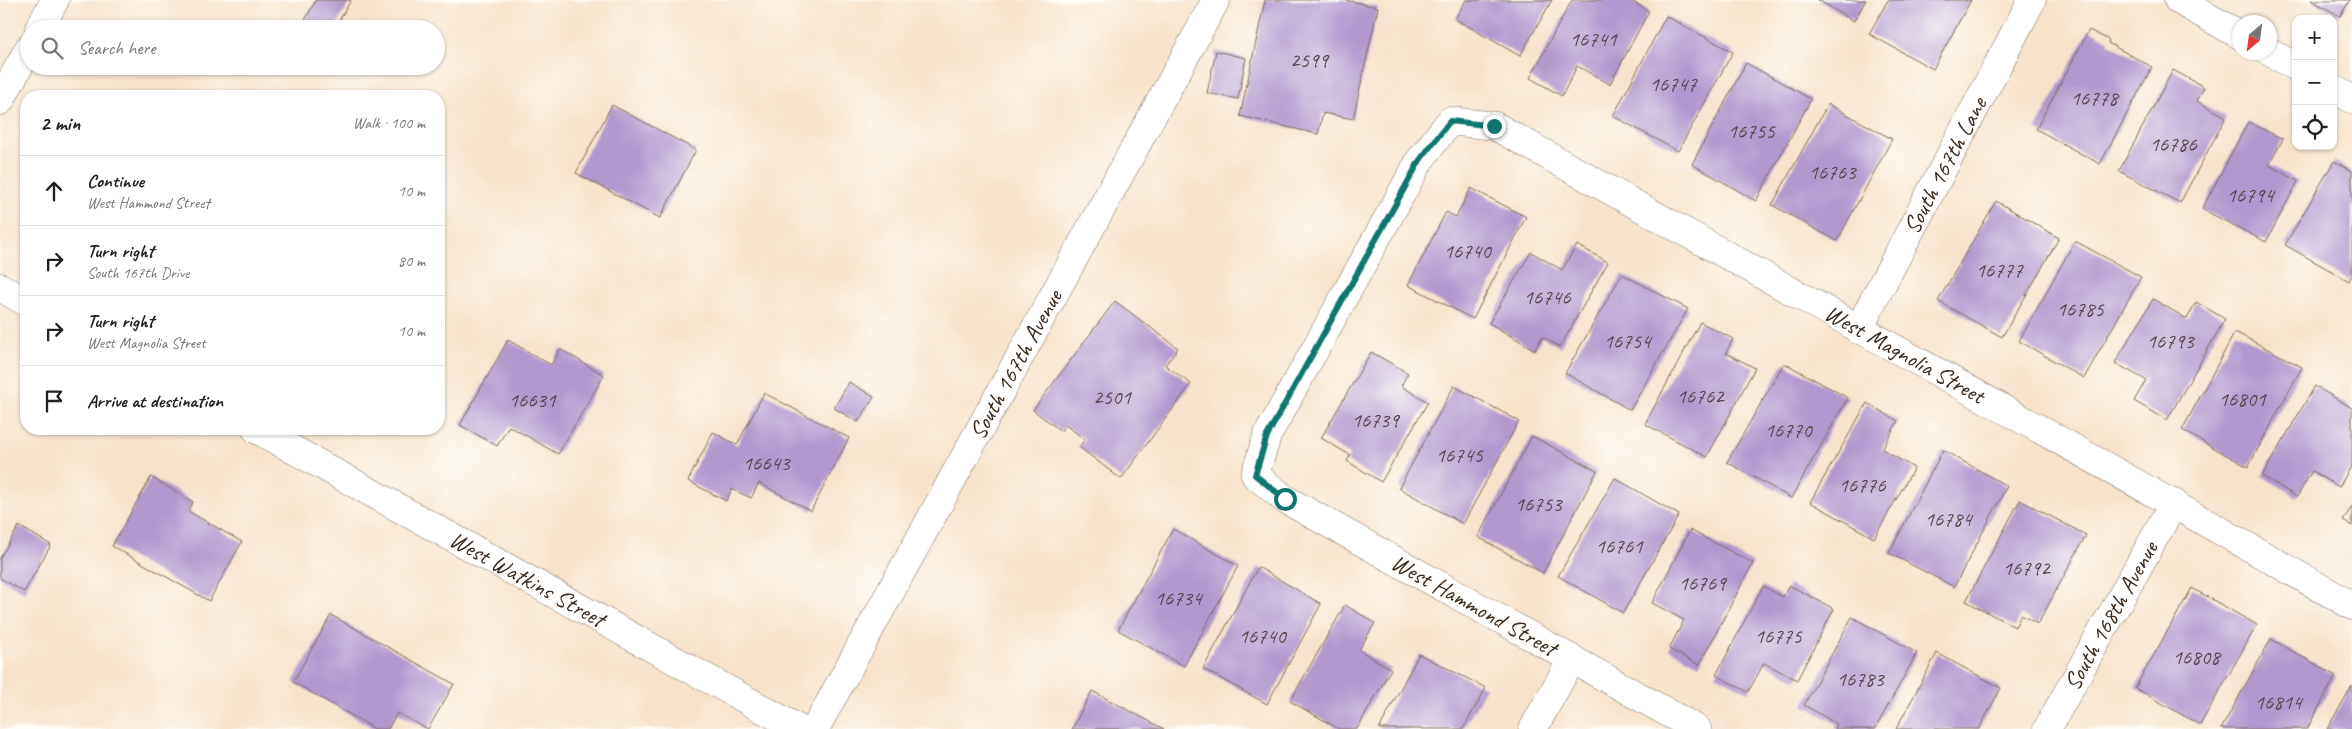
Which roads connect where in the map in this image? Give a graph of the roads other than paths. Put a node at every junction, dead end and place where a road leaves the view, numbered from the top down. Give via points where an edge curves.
1 (55, 0) edge
2 (1216, 0) edge
3 (2032, 0) edge
4 (2178, 0) edge
5 (45, 20) edge
6 (2232, 30) edge
7 (2277, 56) edge
8 (20, 64) edge
9 (2292, 65) edge
10 (2337, 91) edge
11 (2352, 100) edge
12 (0, 101) edge
13 (0, 287) edge
14 (20, 299) edge
15 (1858, 330) junction
16 (267, 435) edge
17 (1255, 475) joint
18 (2174, 503) junction
19 (2352, 606) edge
20 (1572, 659) junction
21 (799, 729) edge
22 (815, 729) edge
23 (1533, 729) edge
24 (1697, 729) edge
25 (2047, 729) edge

1 - 5 street
2 - 22 street, South 167th Avenue
3 - 15 street, South 167th Lane
4 - 6 street
7 - 9 street
8 - 12 street
10 - 11 street
13 - 14 street
15 - 17 street, West Magnolia Street via 1494,126 1450,121 1420,160 1267,436
15 - 18 street, West Magnolia Street
16 - 21 street, West Watkins Street
17 - 20 street, West Hammond Street via 1285,499
18 - 19 street, West Magnolia Street
18 - 25 street, South 168th Avenue
20 - 23 street
20 - 24 street, West Hammond Street

